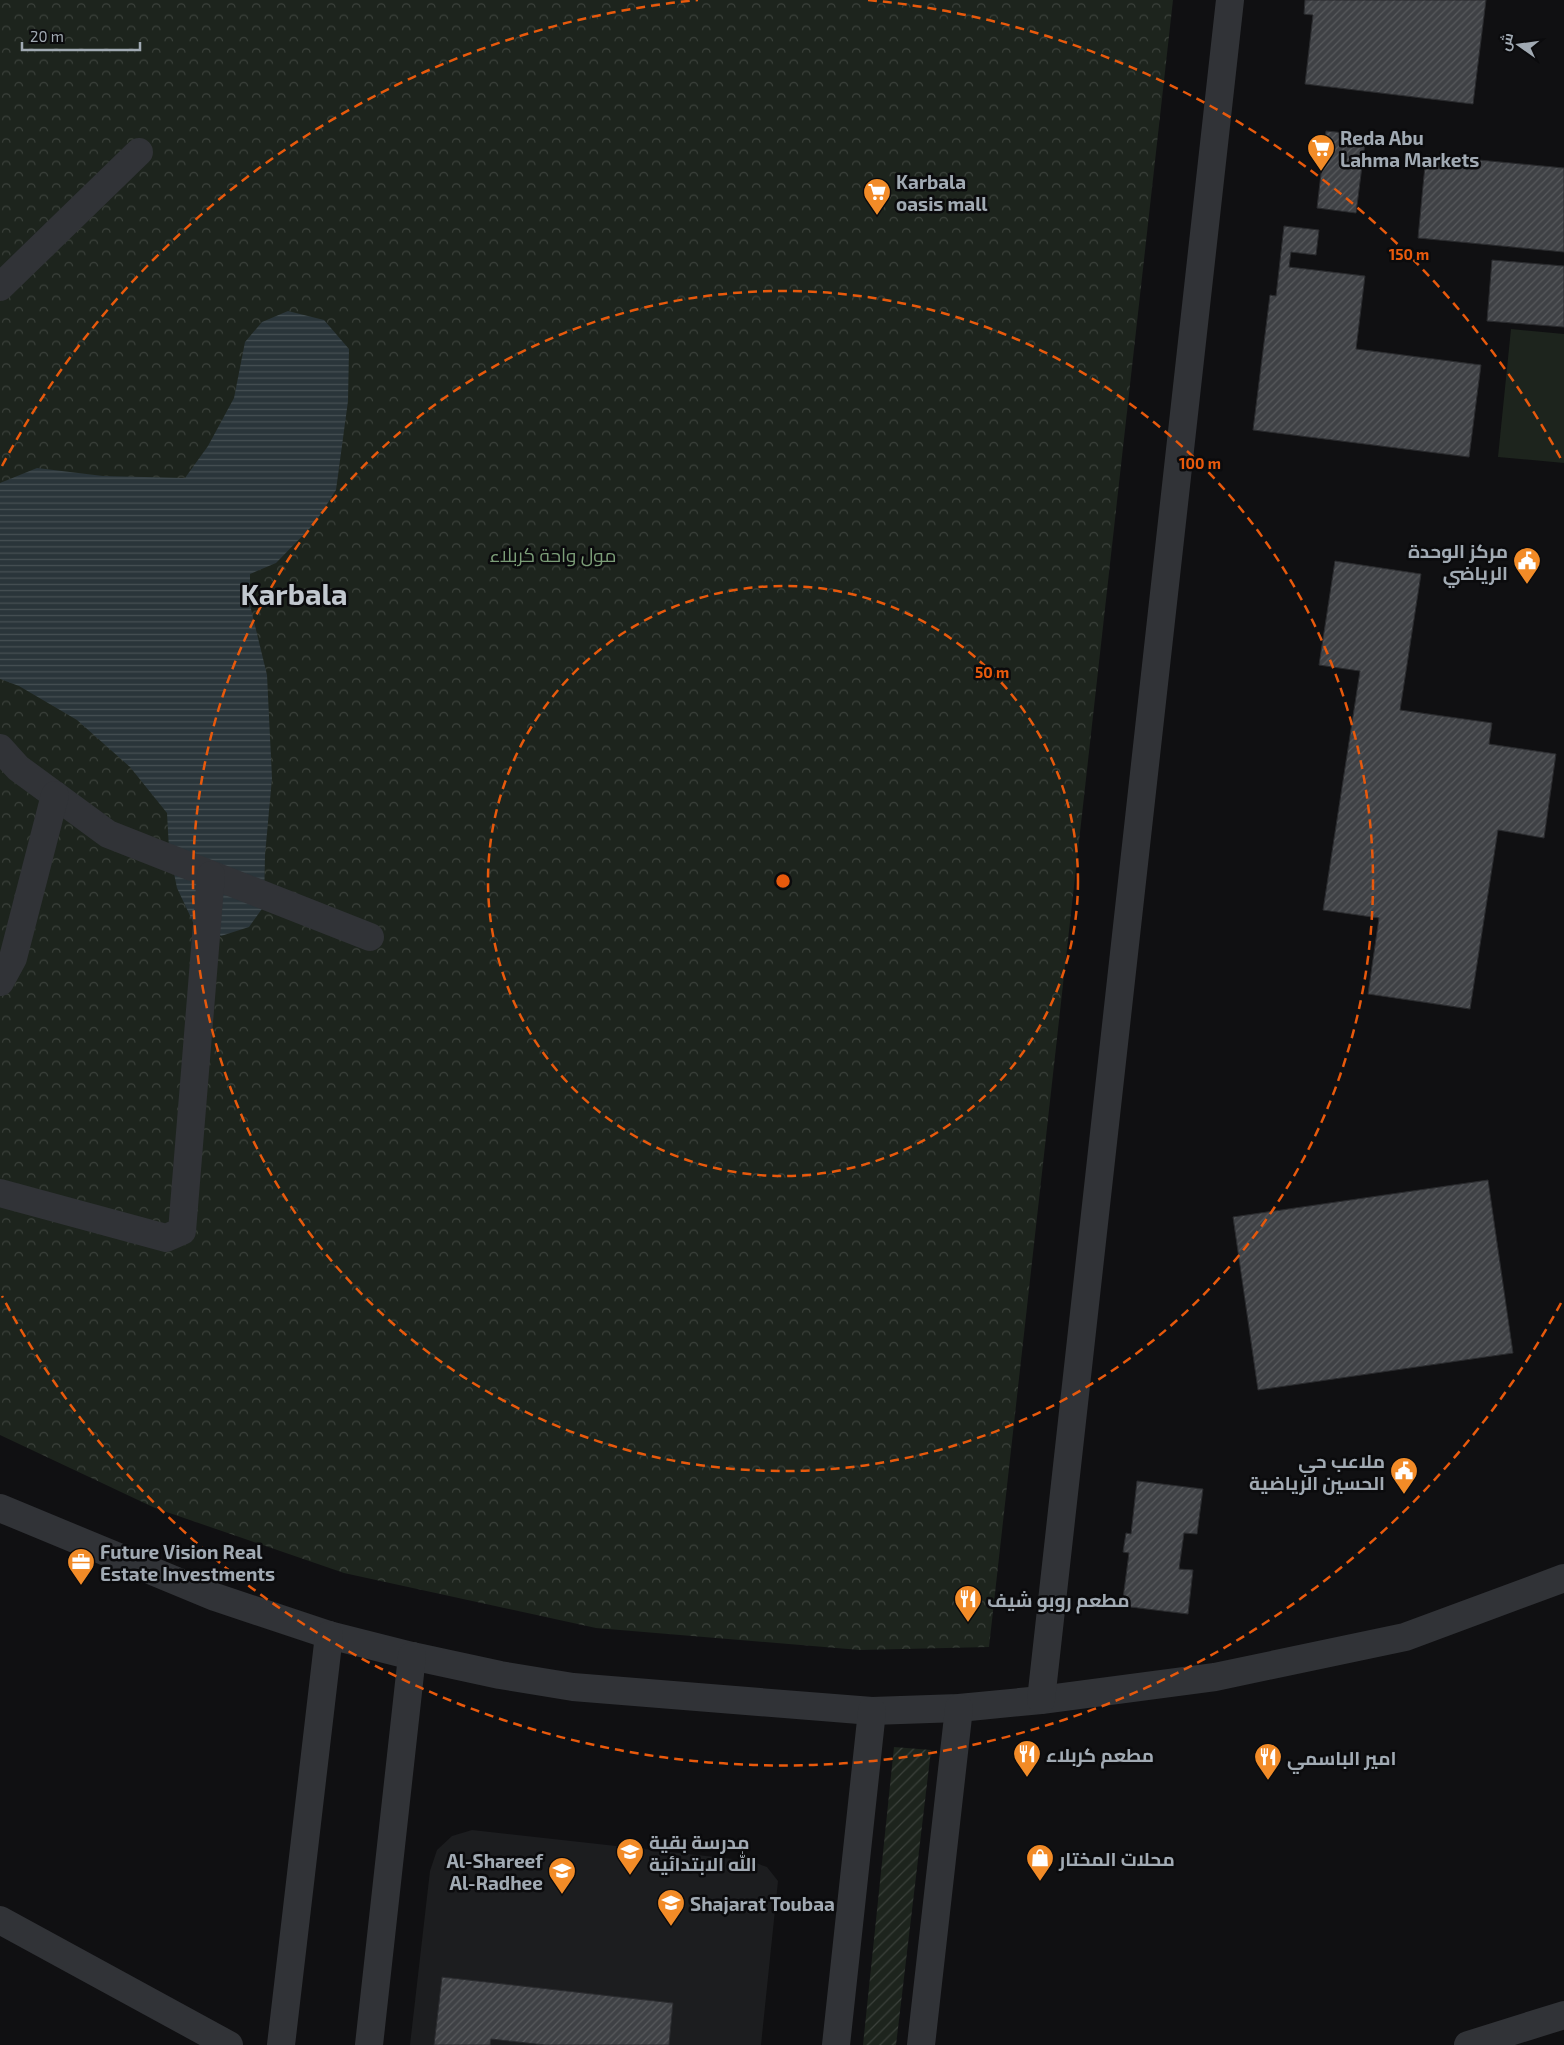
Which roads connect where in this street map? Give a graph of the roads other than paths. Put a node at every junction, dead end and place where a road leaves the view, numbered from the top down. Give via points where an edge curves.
1 (1230, 0) edge
2 (139, 152) dead end
3 (0, 287) edge
4 (0, 748) edge
5 (55, 795) junction
6 (211, 875) junction
7 (370, 937) dead end
8 (0, 982) edge
9 (0, 1193) edge
10 (0, 1508) edge
11 (1564, 1578) edge
12 (329, 1635) junction
13 (412, 1656) junction
14 (1041, 1700) junction
15 (959, 1708) junction
16 (872, 1712) junction
17 (0, 1920) edge
18 (1564, 2015) edge
19 (229, 2045) edge
20 (281, 2045) edge
21 (369, 2045) edge
22 (836, 2045) edge
23 (921, 2045) edge
24 (1468, 2045) edge

1 - 14 street
2 - 3 street
4 - 5 street via 18,768
5 - 6 street via 108,834
5 - 8 street via 13,958
6 - 7 street
6 - 9 street via 182,1231 166,1238
10 - 12 street via 215,1597
11 - 14 street via 1405,1637 1214,1677
12 - 13 street
12 - 20 street
13 - 16 street via 573,1687
13 - 21 street
14 - 15 street
15 - 16 street
15 - 23 street
16 - 22 street
17 - 19 street
18 - 24 street

